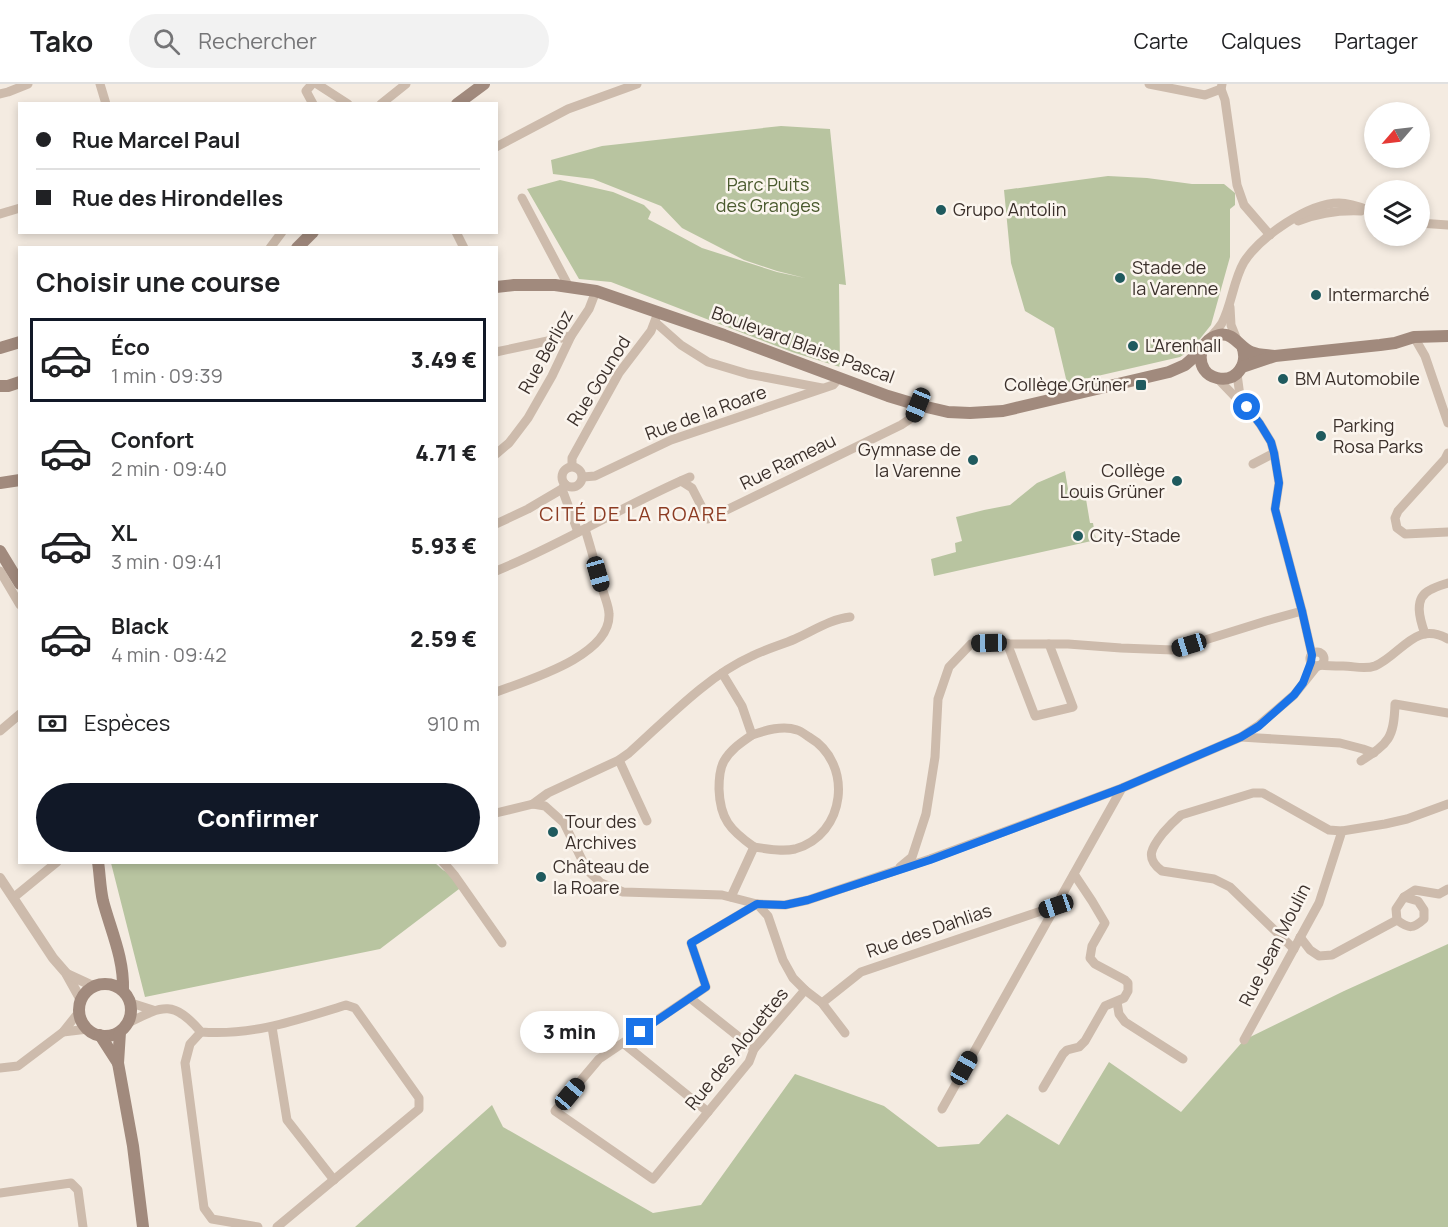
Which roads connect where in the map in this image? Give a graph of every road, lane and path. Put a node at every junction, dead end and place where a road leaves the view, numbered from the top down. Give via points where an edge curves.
1 (28, 84) edge
2 (100, 84) edge
3 (312, 84) edge
4 (316, 84) edge
5 (406, 84) edge
6 (484, 84) edge
7 (637, 84) edge
8 (1149, 84) edge
9 (1222, 87) edge
10 (0, 94) edge
11 (105, 102) edge
12 (312, 102) edge
13 (345, 102) edge
14 (384, 102) edge
15 (460, 102) edge
16 (498, 146) edge
17 (522, 198) dead end
18 (18, 209) edge
19 (1364, 212) edge
20 (0, 214) edge
21 (1430, 225) edge
22 (1448, 225) edge
23 (311, 234) edge
24 (1270, 234) junction
25 (299, 246) edge
26 (498, 287) edge
27 (569, 287) junction
28 (596, 291) junction
29 (1230, 302) junction
30 (656, 317) junction
31 (571, 336) junction
32 (1448, 336) edge
33 (1414, 337) junction
34 (1209, 339) junction
35 (18, 343) edge
36 (1239, 343) junction
37 (0, 348) edge
38 (1201, 351) junction
39 (498, 352) edge
40 (1275, 356) junction
41 (1240, 370) junction
42 (1169, 372) junction
43 (1213, 376) junction
44 (838, 378) junction
45 (824, 388) junction
46 (918, 405) junction
47 (1247, 407) junction
48 (1448, 423) edge
49 (498, 452) edge
50 (1274, 453) junction
51 (1448, 453) edge
52 (1253, 464) dead end
53 (572, 466) junction
54 (583, 477) junction
55 (564, 487) junction
56 (498, 523) edge
57 (581, 531) junction
58 (1448, 532) edge
59 (0, 542) edge
60 (0, 551) edge
61 (498, 569) edge
62 (0, 571) edge
63 (18, 571) edge
64 (18, 581) edge
65 (1448, 583) edge
66 (18, 602) edge
67 (1302, 611) junction
68 (850, 616) dead end
69 (1425, 634) junction
70 (1448, 639) edge
71 (1007, 643) junction
72 (1049, 644) junction
73 (1317, 659) junction
74 (722, 672) junction
75 (498, 691) edge
76 (1448, 713) edge
77 (18, 716) edge
78 (0, 731) edge
79 (752, 735) junction
80 (1241, 737) junction
81 (1374, 753) junction
82 (619, 760) junction
83 (1362, 761) dead end
84 (1122, 788) junction
85 (533, 804) junction
86 (1448, 804) edge
87 (498, 813) edge
88 (647, 821) dead end
89 (1342, 831) junction
90 (754, 847) junction
91 (55, 864) edge
92 (98, 864) edge
93 (445, 864) edge
94 (896, 871) junction
95 (1074, 874) junction
96 (0, 878) edge
97 (1448, 889) edge
98 (731, 897) junction
99 (1404, 897) junction
100 (13, 898) junction
101 (757, 904) junction
102 (1056, 906) junction
103 (1397, 920) junction
104 (1300, 938) junction
105 (502, 943) dead end
106 (1294, 949) junction
107 (120, 959) junction
108 (66, 973) junction
109 (99, 985) junction
110 (123, 990) junction
111 (805, 990) junction
112 (690, 998) junction
113 (1117, 1002) junction
114 (131, 1003) junction
115 (822, 1003) junction
116 (80, 1006) junction
117 (153, 1010) junction
118 (124, 1027) junction
119 (272, 1027) junction
120 (88, 1029) junction
121 (63, 1032) junction
122 (201, 1032) junction
123 (845, 1033) dead end
124 (100, 1035) junction
125 (1244, 1040) dead end
126 (623, 1043) junction
127 (754, 1049) junction
128 (1183, 1059) dead end
129 (118, 1063) junction
130 (0, 1068) edge
131 (1043, 1088) dead end
132 (942, 1109) dead end
133 (708, 1112) junction
134 (334, 1180) junction
135 (0, 1192) edge
136 (83, 1227) edge
137 (143, 1227) edge
138 (258, 1227) edge
139 (276, 1227) edge

1 - 10 street
2 - 11 street
3 - 12 street via 306,91
4 - 13 street
5 - 14 street
6 - 15 main road
7 - 16 street via 568,109
8 - 9 street via 1204,95
9 - 24 street via 1237,185 1244,205
17 - 27 street
18 - 20 street
19 - 24 street via 1323,212
21 - 22 street
23 - 25 main road
24 - 29 street via 1245,262
26 - 27 main road, Boulevard Blaise Pascal
27 - 28 main road, Boulevard Blaise Pascal
28 - 30 main road, Boulevard Blaise Pascal
28 - 31 street, Rue Berlioz
29 - 34 street via 1221,324
29 - 36 street via 1231,325
30 - 44 main road, Boulevard Blaise Pascal via 724,335
30 - 45 street, Boulevard Blaise Pascal via 681,345 708,362
30 - 53 street, Rue Gounod via 651,331 619,373 572,458
31 - 39 street
31 - 49 street, Rue Berlioz via 528,418
32 - 33 main road
33 - 40 main road via 1395,343
33 - 48 street via 1425,356
34 - 36 main road via 1225,335
34 - 38 main road
35 - 37 main road
36 - 40 main road via 1252,352
36 - 41 main road via 1245,359
38 - 42 main road, Boulevard Blaise Pascal
38 - 43 main road via 1201,362
40 - 41 main road
41 - 43 main road via 1230,378
41 - 47 street via 1240,396
42 - 43 main road, Boulevard Blaise Pascal
42 - 46 main road, Boulevard Blaise Pascal via 1003,411 948,412
43 - 47 street
44 - 45 street, Rue de la Roare
44 - 46 main road, Boulevard Blaise Pascal
45 - 54 street, Rue de la Roare via 671,440 595,476
46 - 57 street, Rue Rameau via 913,417 900,425 708,519 685,479
47 - 50 street
50 - 52 street
50 - 67 street via 1279,483 1275,509
51 - 58 street via 1395,518 1397,528 1405,534
53 - 54 street
53 - 55 street via 562,476
54 - 55 street, Rue de la Roare via 579,485
55 - 56 street, Rue de la Roare
55 - 57 street
57 - 61 street
57 - 75 street via 609,614 608,628 597,644 579,657
59 - 63 main road
60 - 64 main road
62 - 66 street
65 - 69 street via 1422,596 1419,604
67 - 72 street via 1173,650
67 - 73 street
68 - 74 street via 751,656
69 - 70 street
69 - 73 street via 1366,668
71 - 72 street
71 - 72 street via 1035,716 1073,707
71 - 94 street via 971,644 949,667 938,699 935,757 926,814 912,857
73 - 80 street via 1294,695
74 - 79 street via 742,706
74 - 82 street
76 - 81 street via 1395,704 1392,735
77 - 78 street
79 - 90 street via 735,747 724,762 719,781 726,821
79 - 90 street via 779,728 797,730 815,740 828,752 836,770 839,798 832,820 817,838 796,849
80 - 81 street via 1340,743
80 - 84 street
81 - 83 street
82 - 85 street
82 - 88 street
84 - 94 street
84 - 95 street
85 - 87 street
85 - 98 street via 544,806 564,823 587,870 601,883 622,892
86 - 89 street via 1407,819
89 - 104 street, Rue Jean Moulin via 1319,903
89 - 106 street via 1329,830 1263,793 1253,793 1181,815 1151,848 1155,866 1162,871 1214,879 1230,887
90 - 98 street
91 - 100 street
92 - 107 main road
93 - 105 street
94 - 101 street via 808,900 785,905
95 - 102 street
95 - 113 street via 1105,923 1090,958 1128,983 1124,998
96 - 100 street
97 - 99 street via 1439,894 1415,890
98 - 101 street
99 - 103 street via 1396,909
99 - 103 street via 1418,901 1424,919 1411,927
100 - 108 street
101 - 111 street, Rue des Alouettes via 768,916 793,978
101 - 112 street via 691,943 706,987
102 - 115 street, Rue des Dahlias via 861,972
102 - 132 street
103 - 104 street via 1332,955 1319,956
104 - 106 street, Rue Jean Moulin
106 - 125 street, Rue Jean Moulin
107 - 109 main road via 115,972
107 - 110 main road
108 - 109 street
108 - 116 street
109 - 110 main road via 116,985
109 - 116 main road via 85,993
110 - 114 main road
111 - 115 street
111 - 127 street, Rue des Alouettes
112 - 126 street
112 - 127 street
113 - 128 street via 1125,1022
113 - 131 street via 1105,1006 1079,1047 1063,1054
114 - 117 street
114 - 118 main road via 132,1011
115 - 123 street
116 - 120 main road via 82,1022
116 - 121 street
117 - 118 street
117 - 122 street via 168,1008 181,1013
118 - 124 main road via 112,1035
118 - 129 main road
119 - 122 street
119 - 134 street via 287,1120
119 - 134 street via 346,1005 355,1008 419,1098 419,1109
120 - 121 street
120 - 124 main road
121 - 130 street via 18,1065
122 - 138 street via 190,1044 185,1063 204,1208 212,1219
124 - 129 main road
126 - 133 street
126 - 133 street, Rue des Alouettes via 599,1059 555,1112 653,1179
127 - 133 street, Rue des Alouettes via 749,1062
129 - 137 main road
134 - 139 street
135 - 136 street via 70,1183 78,1190

